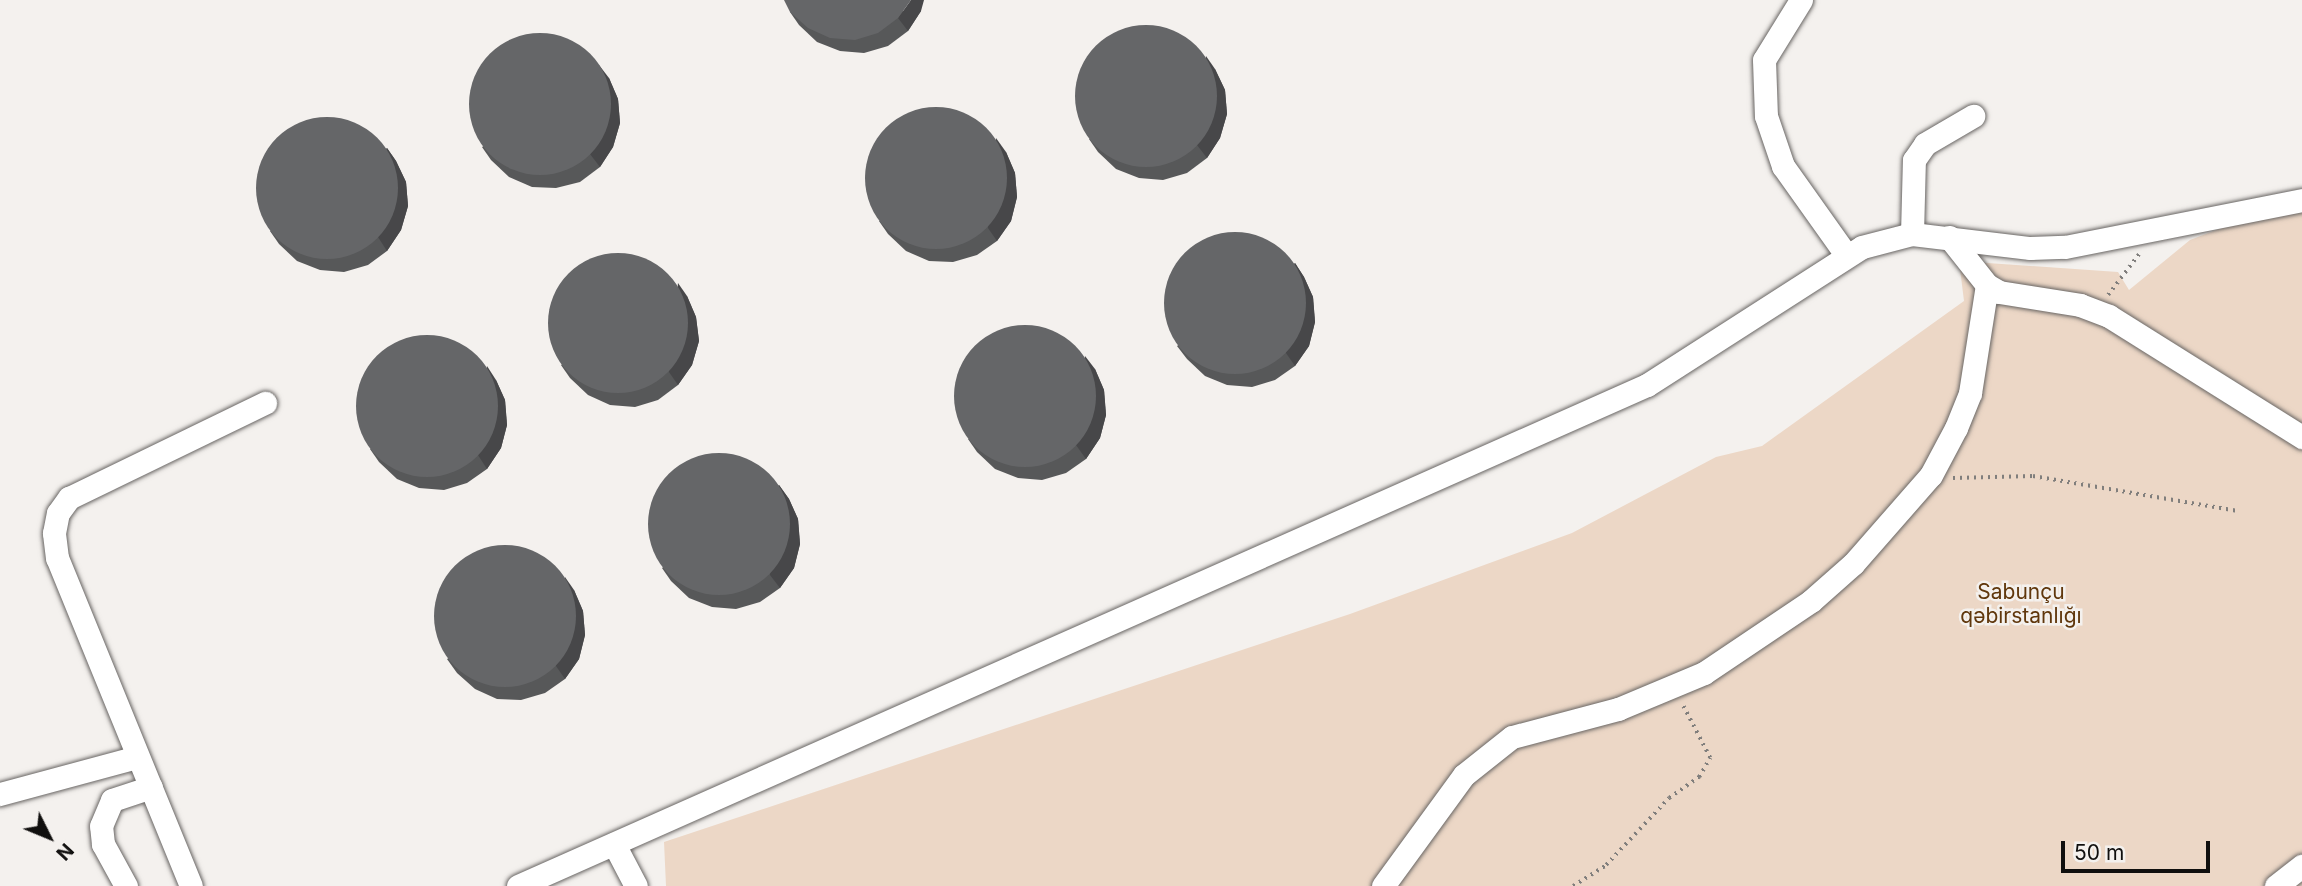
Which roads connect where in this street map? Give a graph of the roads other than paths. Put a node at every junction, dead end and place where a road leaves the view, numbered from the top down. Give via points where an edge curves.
1 (1801, 0) edge
2 (1973, 116) dead end
3 (2302, 200) edge
4 (1912, 234) junction
5 (1949, 237) junction
6 (1847, 256) junction
7 (1987, 285) junction
8 (264, 403) dead end
9 (2302, 436) edge
10 (137, 757) junction
11 (151, 788) junction
12 (0, 794) edge
13 (614, 844) junction
14 (2302, 866) edge
15 (126, 886) edge
16 (191, 886) edge
17 (518, 886) edge
18 (636, 886) edge
19 (1383, 886) edge
20 (2276, 886) edge

1 - 6 street via 1763,60 1766,116 1783,166
2 - 4 street via 1925,144 1914,160
3 - 5 street via 2142,235 2030,248
4 - 5 street
4 - 6 street via 1884,239
5 - 7 street
6 - 13 street via 1636,390
7 - 9 street via 1999,292 2094,310 2139,332
7 - 19 street via 1970,393 1931,475 1853,564 1811,601 1714,667 1618,709 1537,727 1504,743 1464,775
8 - 10 street via 87,488 69,498 58,513 57,558
10 - 11 street
10 - 12 street
11 - 15 street via 112,800 101,826 103,844
11 - 16 street
13 - 17 street
13 - 18 street
14 - 20 street

